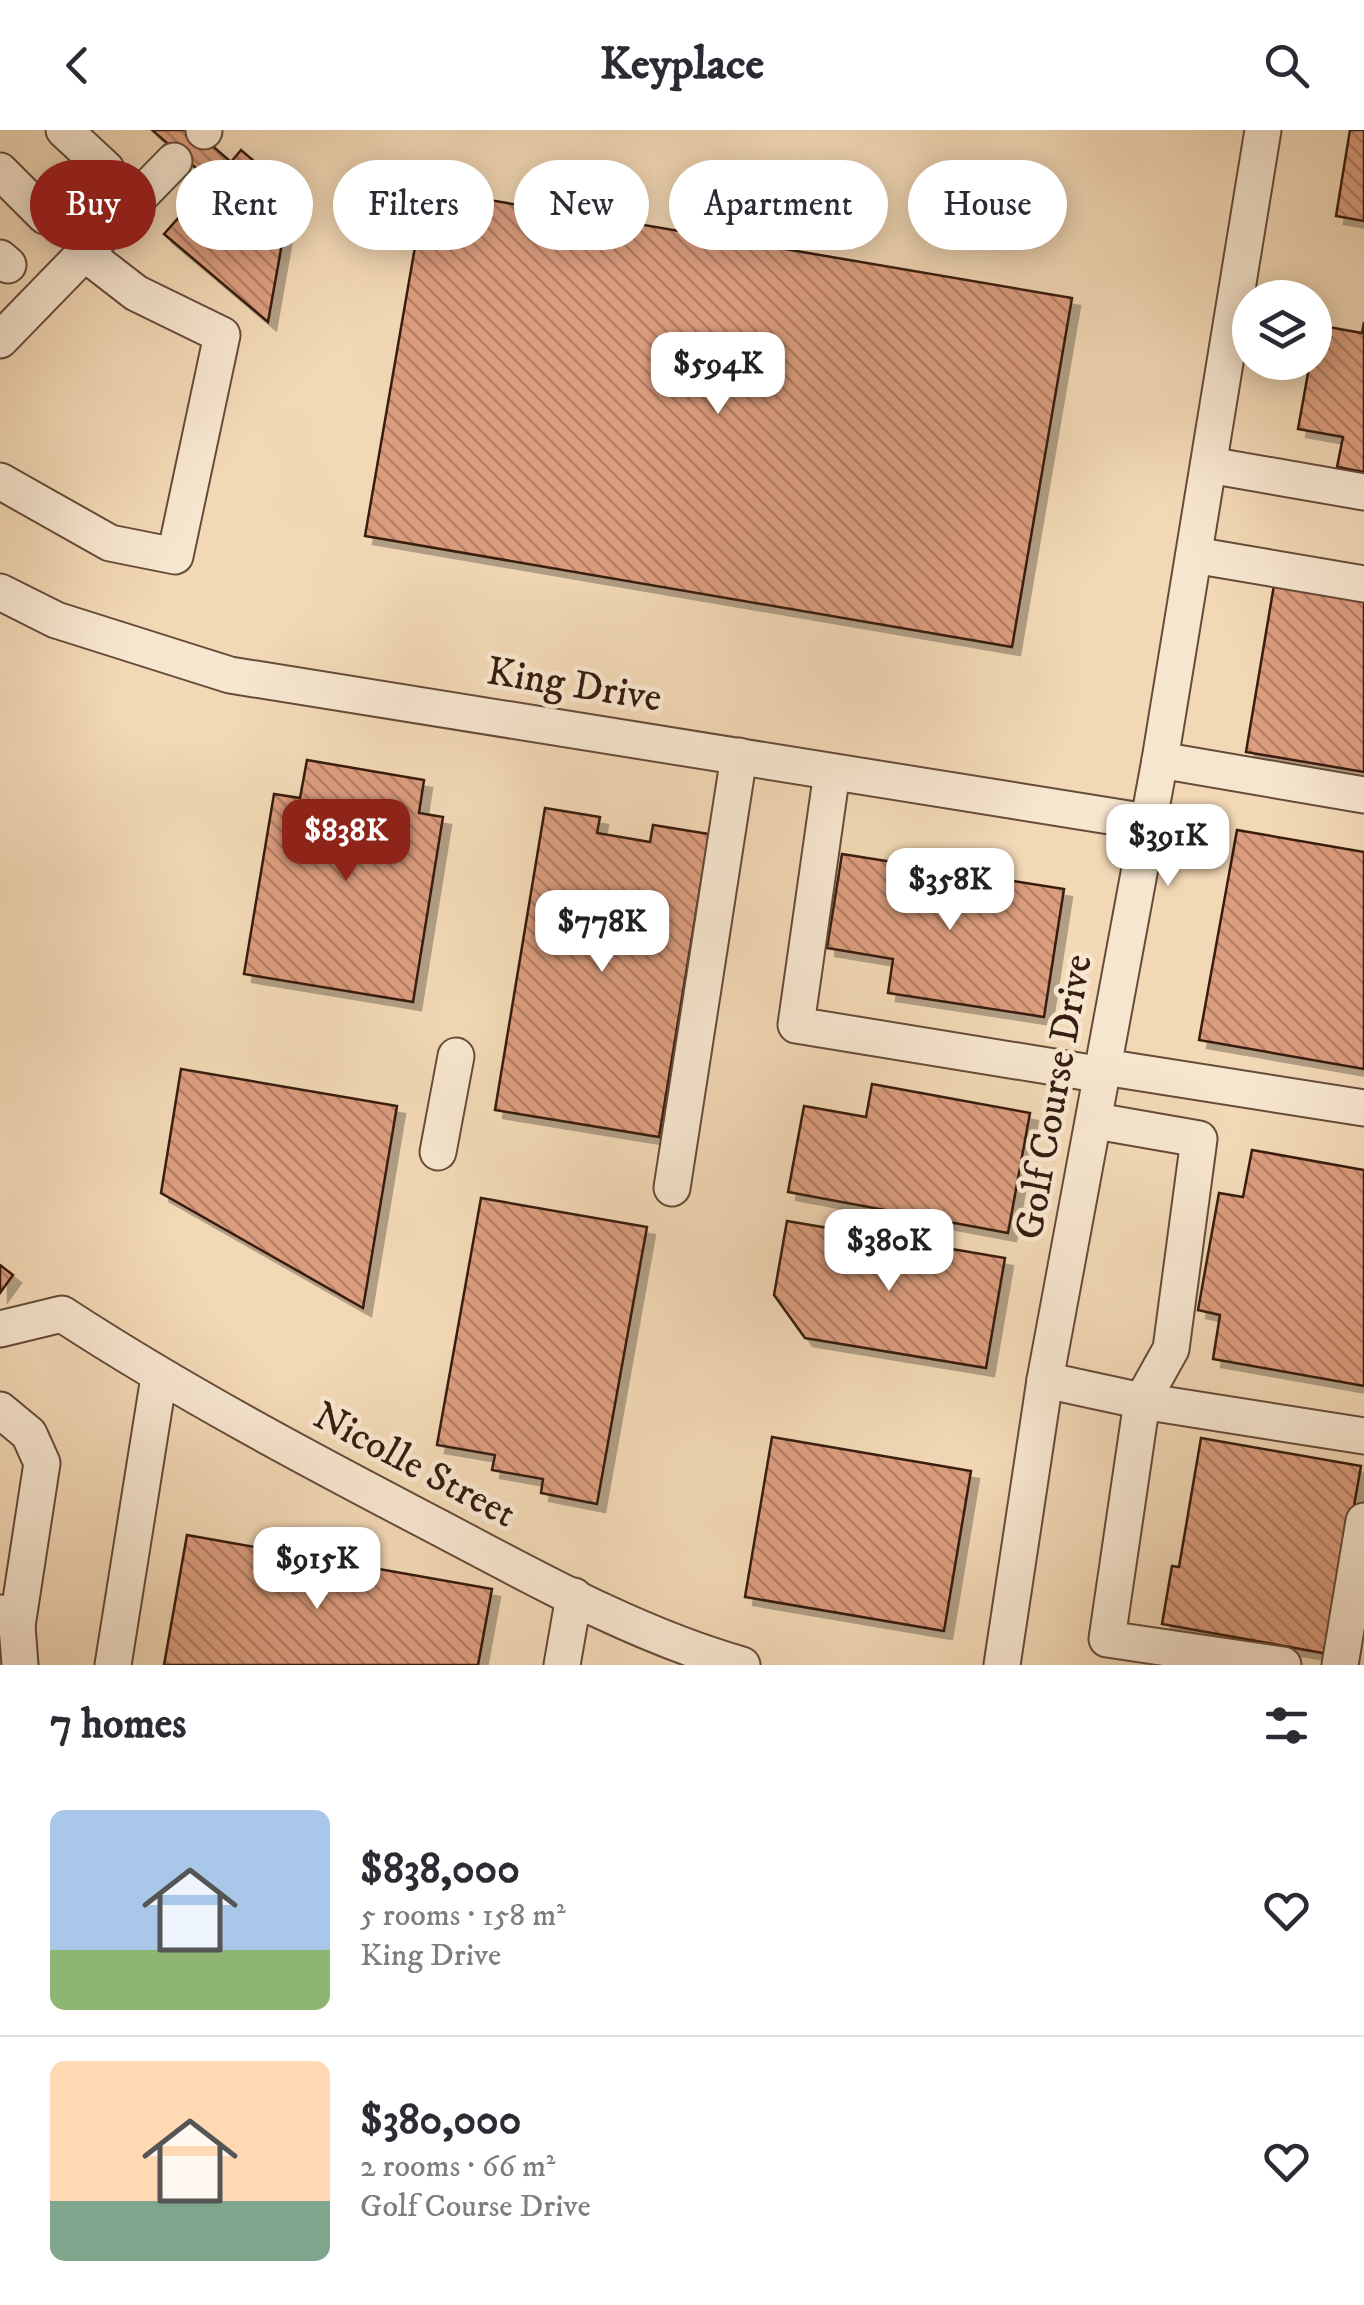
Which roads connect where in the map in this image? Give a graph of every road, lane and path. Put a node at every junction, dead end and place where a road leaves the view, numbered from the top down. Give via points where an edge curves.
1 (64, 130) edge
2 (1263, 130) edge
3 (97, 160) edge
4 (174, 161) dead end
5 (0, 171) edge
6 (30, 201) edge
7 (83, 252) junction
8 (0, 340) edge
9 (1208, 465) junction
10 (0, 481) edge
11 (1364, 492) edge
12 (1194, 555) junction
13 (1364, 584) edge
14 (0, 592) edge
15 (739, 756) junction
16 (1160, 760) junction
17 (832, 772) junction
18 (1364, 794) edge
19 (1146, 822) junction
20 (456, 1056) dead end
21 (1103, 1071) junction
22 (1364, 1108) edge
23 (1096, 1121) junction
24 (438, 1152) dead end
25 (672, 1188) dead end
26 (0, 1329) edge
27 (159, 1377) junction
28 (1045, 1380) junction
29 (1142, 1401) junction
30 (0, 1410) edge
31 (1364, 1436) edge
32 (1364, 1522) edge
33 (574, 1596) junction
34 (9, 1619) edge
35 (20, 1665) edge
36 (114, 1665) edge
37 (562, 1665) edge
38 (742, 1665) edge
39 (1002, 1665) edge
40 (1282, 1665) edge
41 (1340, 1665) edge

1 - 3 street
2 - 9 street, Golf Course Drive
4 - 7 street
5 - 6 street
7 - 8 street
7 - 10 street via 136,293 222,335 174,556 110,543
9 - 11 street
9 - 12 street, Golf Course Drive
12 - 13 street
12 - 16 street, Golf Course Drive
14 - 15 street, King Drive via 73,626 230,676
15 - 17 street, King Drive
15 - 25 street
16 - 18 street
16 - 19 street, Golf Course Drive
17 - 19 street, King Drive
17 - 21 street via 796,1024
19 - 21 street, Golf Course Drive
20 - 24 street
21 - 22 street
21 - 23 street, Golf Course Drive
23 - 28 street, Golf Course Drive
23 - 29 street via 1199,1139 1171,1349
26 - 27 street, Nicolle Street via 62,1314
27 - 33 street, Nicolle Street
27 - 36 street
28 - 29 street
28 - 39 street, Golf Course Drive
29 - 31 street
29 - 40 street via 1108,1639
30 - 34 street via 29,1434 42,1463
32 - 41 street
33 - 37 street
33 - 38 street, Nicolle Street
34 - 35 street

